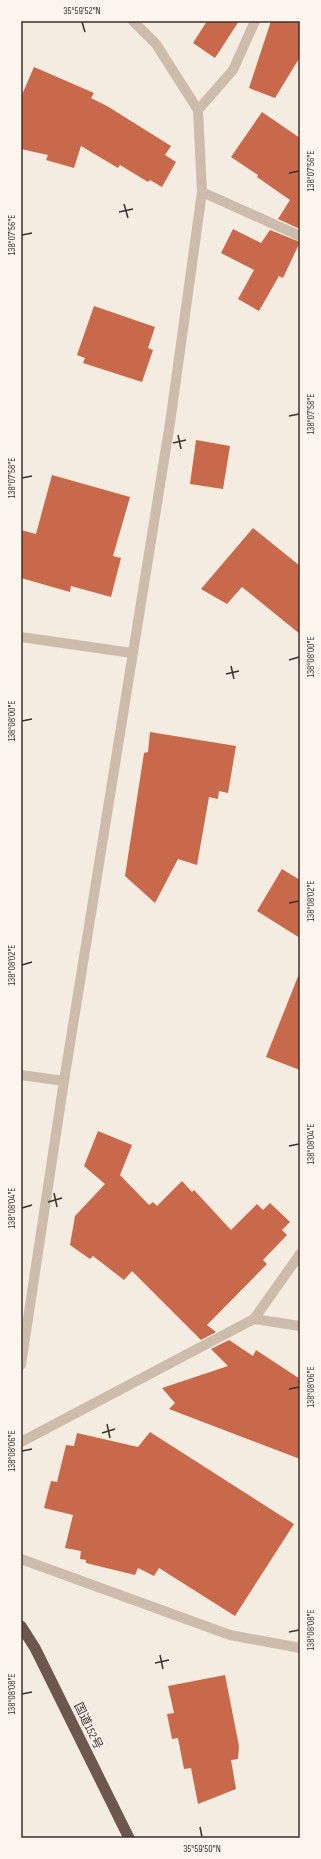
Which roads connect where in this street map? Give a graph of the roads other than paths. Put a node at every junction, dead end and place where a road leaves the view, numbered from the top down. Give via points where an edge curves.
1 (133, 21) edge
2 (255, 21) edge
3 (198, 110) junction
4 (202, 192) junction
5 (300, 236) edge
6 (21, 637) edge
7 (132, 652) junction
8 (21, 1075) edge
9 (64, 1081) junction
10 (300, 1254) edge
11 (254, 1319) junction
12 (300, 1326) edge
13 (21, 1365) edge
14 (21, 1442) edge
15 (21, 1559) edge
16 (21, 1626) edge
17 (300, 1648) edge
18 (129, 1838) edge

1 - 3 street via 156,44
2 - 3 street via 233,70
3 - 4 street
4 - 5 street
4 - 7 street via 170,423
6 - 7 street
7 - 9 street
8 - 9 street
9 - 13 street
10 - 11 street
11 - 12 street
11 - 14 street
15 - 17 street via 230,1635
16 - 18 highway, 国道152号 via 35,1648

